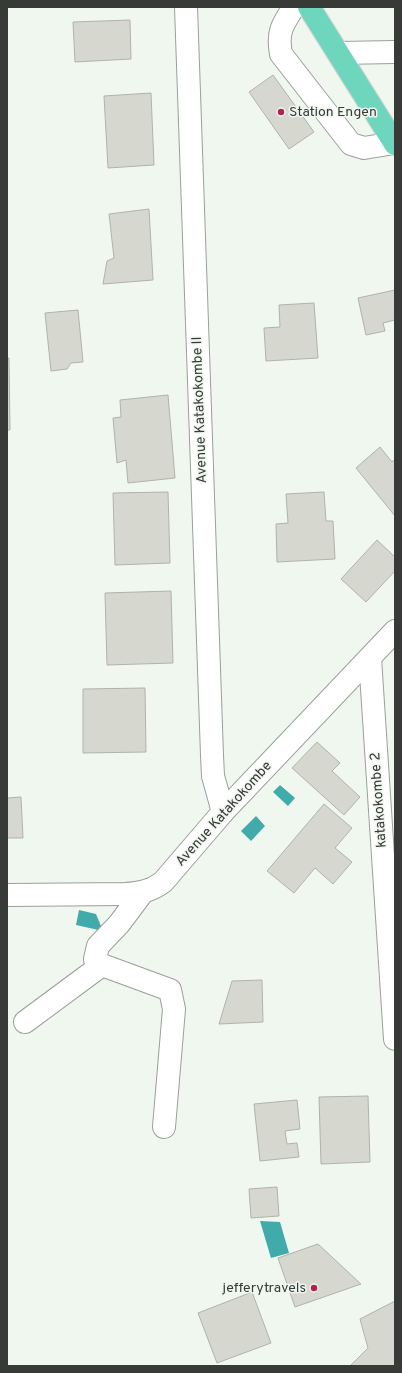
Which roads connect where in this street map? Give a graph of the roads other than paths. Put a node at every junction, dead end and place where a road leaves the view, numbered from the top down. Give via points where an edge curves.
1 (186, 7) edge
2 (294, 7) edge
3 (309, 7) edge
4 (395, 52) edge
5 (339, 53) junction
6 (394, 143) edge
7 (395, 631) edge
8 (370, 658) junction
9 (223, 812) junction
10 (143, 892) junction
11 (7, 895) edge
12 (102, 965) junction
13 (25, 1022) dead end
14 (395, 1038) edge
15 (164, 1127) dead end

1 - 9 street, Avenue Katakokombe II via 212,755 213,776
2 - 6 street via 280,30 281,54 351,144 364,148
3 - 5 main road
4 - 5 street
5 - 6 main road
7 - 8 street, Avenue Katakokombe
8 - 9 street, Avenue Katakokombe
8 - 14 street, katakokombe 2
9 - 10 street, Avenue Katakokombe via 163,882 154,889
10 - 11 street, Avenue Katakokombe
10 - 12 street via 119,924 98,946 95,959
12 - 13 street
12 - 15 street via 170,990 174,1009

